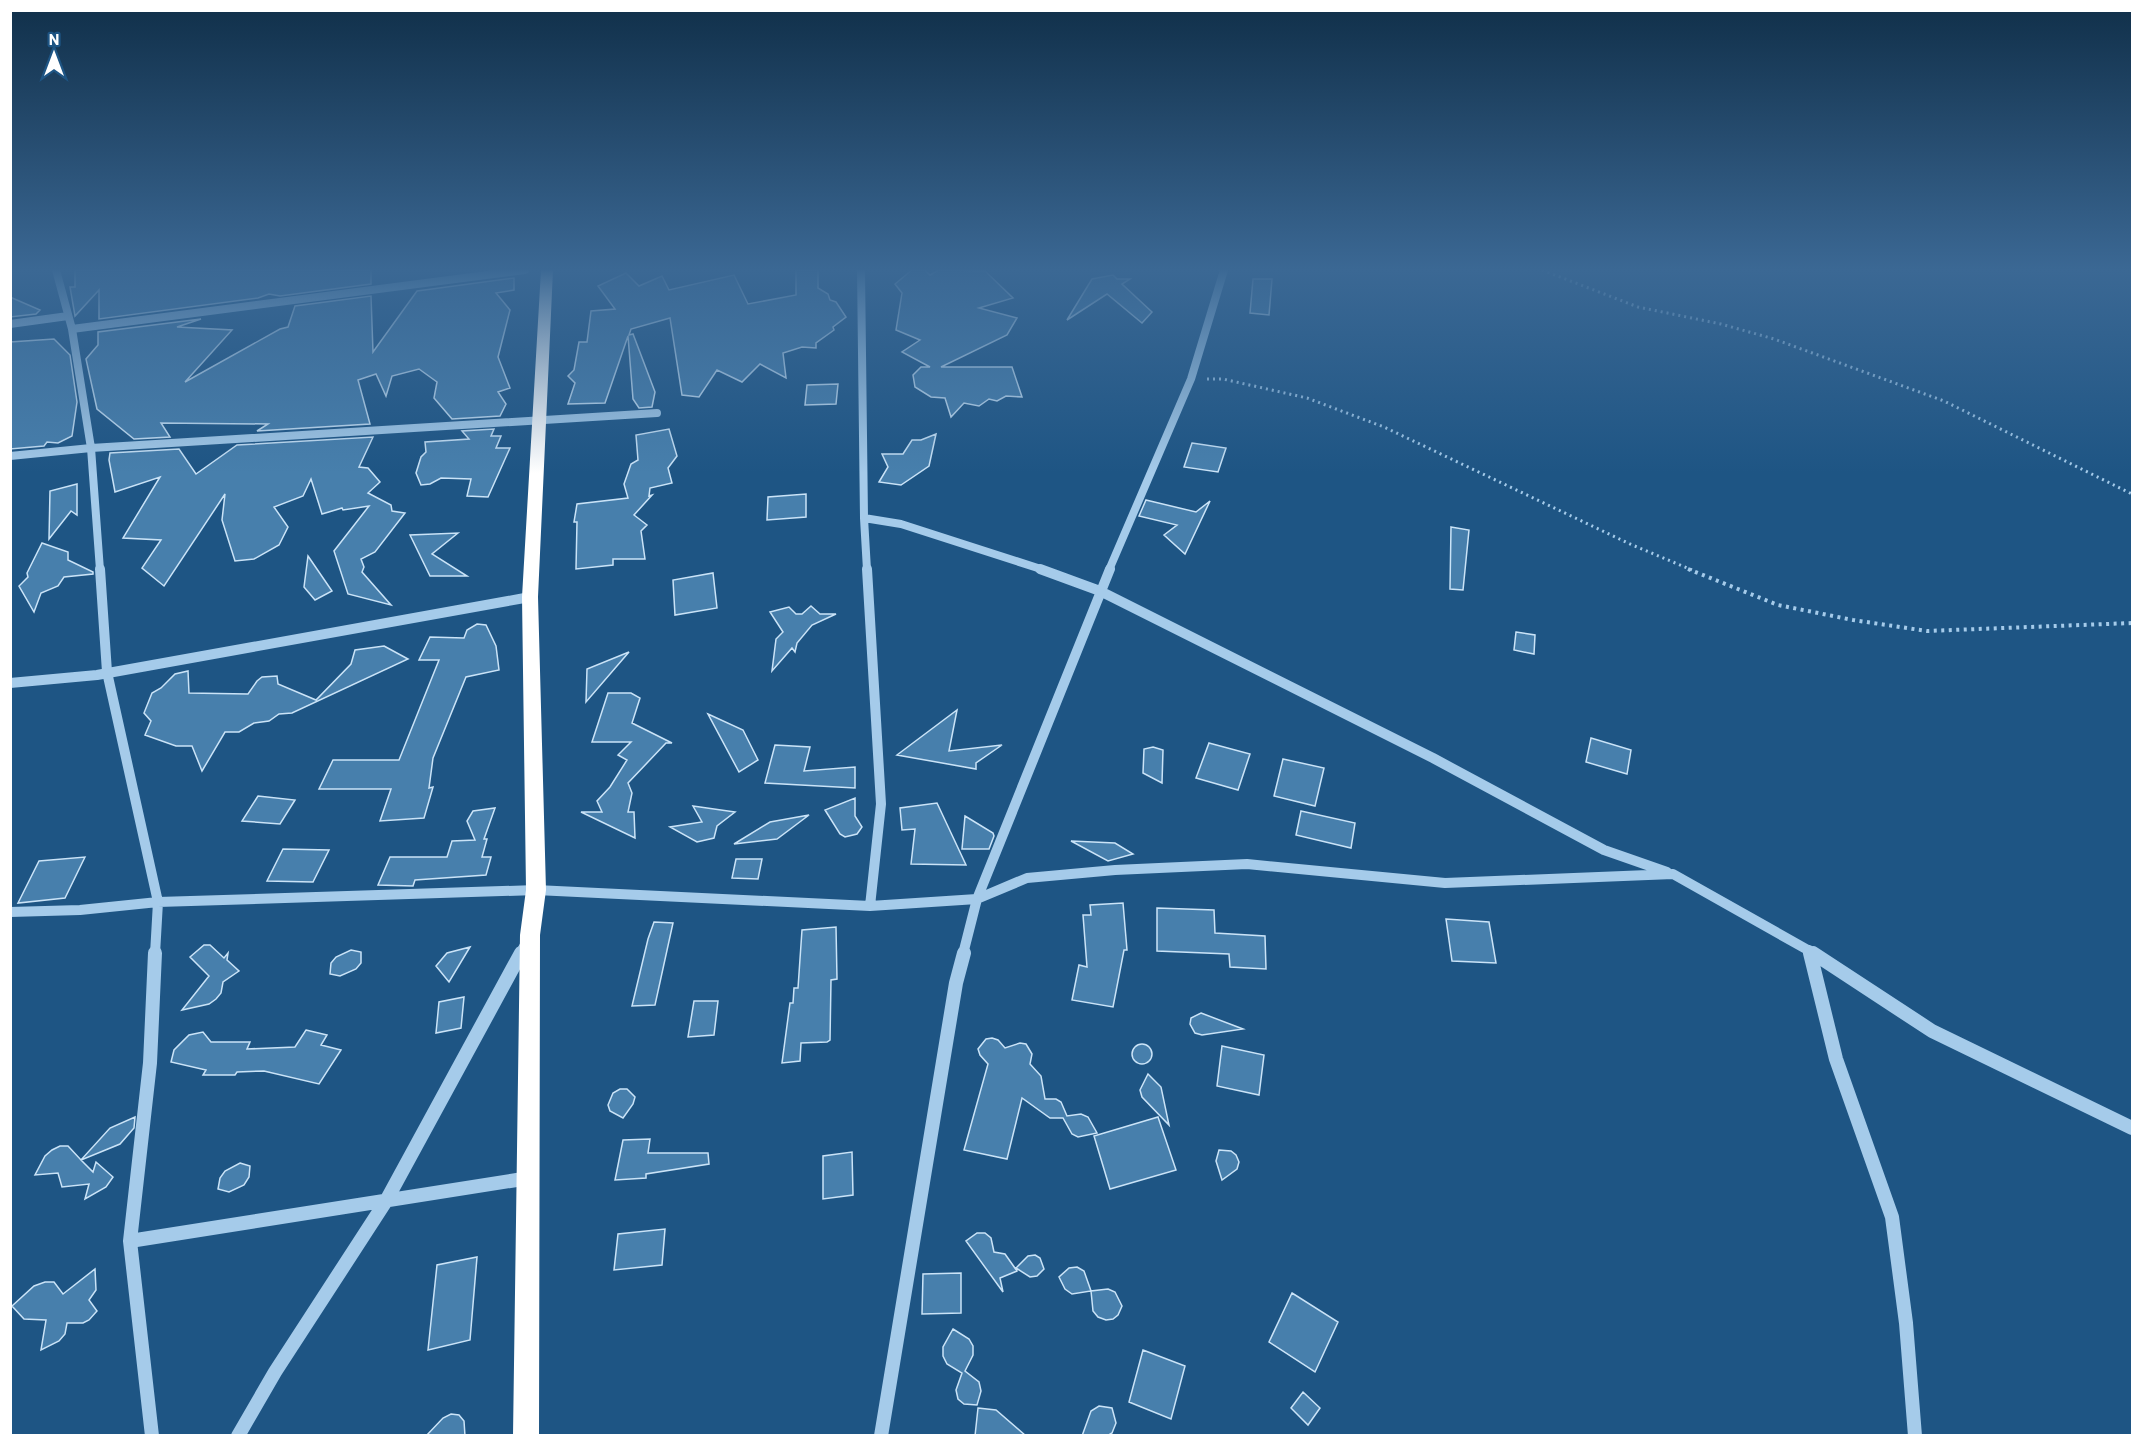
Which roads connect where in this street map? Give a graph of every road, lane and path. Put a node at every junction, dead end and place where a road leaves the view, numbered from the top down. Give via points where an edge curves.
1 (73, 337) edge
2 (543, 337) edge
3 (862, 337) edge
4 (1204, 337) edge
5 (1768, 337) edge
6 (1191, 379) junction
7 (657, 413) dead end
8 (539, 422) junction
9 (91, 448) junction
10 (10, 456) edge
11 (2133, 494) edge
12 (864, 518) junction
13 (1100, 591) junction
14 (530, 597) junction
15 (2133, 623) edge
16 (107, 672) junction
17 (10, 683) edge
18 (1673, 874) junction
19 (536, 890) junction
20 (977, 899) junction
21 (158, 902) junction
22 (870, 906) junction
23 (10, 912) edge
24 (530, 935) junction
25 (1809, 950) junction
26 (2133, 1128) edge
27 (529, 1178) junction
28 (386, 1201) junction
29 (130, 1241) junction
30 (152, 1436) edge
31 (238, 1436) edge
32 (525, 1436) edge
33 (881, 1436) edge
34 (1915, 1436) edge

1 - 9 street
2 - 8 highway
3 - 12 street
4 - 6 street
5 - 11 path via 1944,401
6 - 13 street
6 - 15 path via 1223,379 1308,398 1384,427 1630,544 1778,605 1927,631
7 - 8 street
8 - 9 street
8 - 14 highway
9 - 10 street
9 - 16 street
12 - 13 street via 900,524 1006,556
12 - 22 street via 881,804
13 - 18 street via 1604,849
13 - 20 street
14 - 16 street
14 - 19 highway
16 - 17 street
16 - 21 street
18 - 20 street via 1445,883 1247,864 1027,878
18 - 25 street
19 - 21 street
19 - 22 street
19 - 24 highway
20 - 22 street
20 - 33 street via 956,983
21 - 23 street
21 - 29 street via 150,1063
24 - 27 highway
24 - 28 street
25 - 26 street via 1932,1031
25 - 34 street via 1836,1059 1892,1217
27 - 28 street
27 - 32 highway
28 - 29 street
28 - 31 street
29 - 30 street

